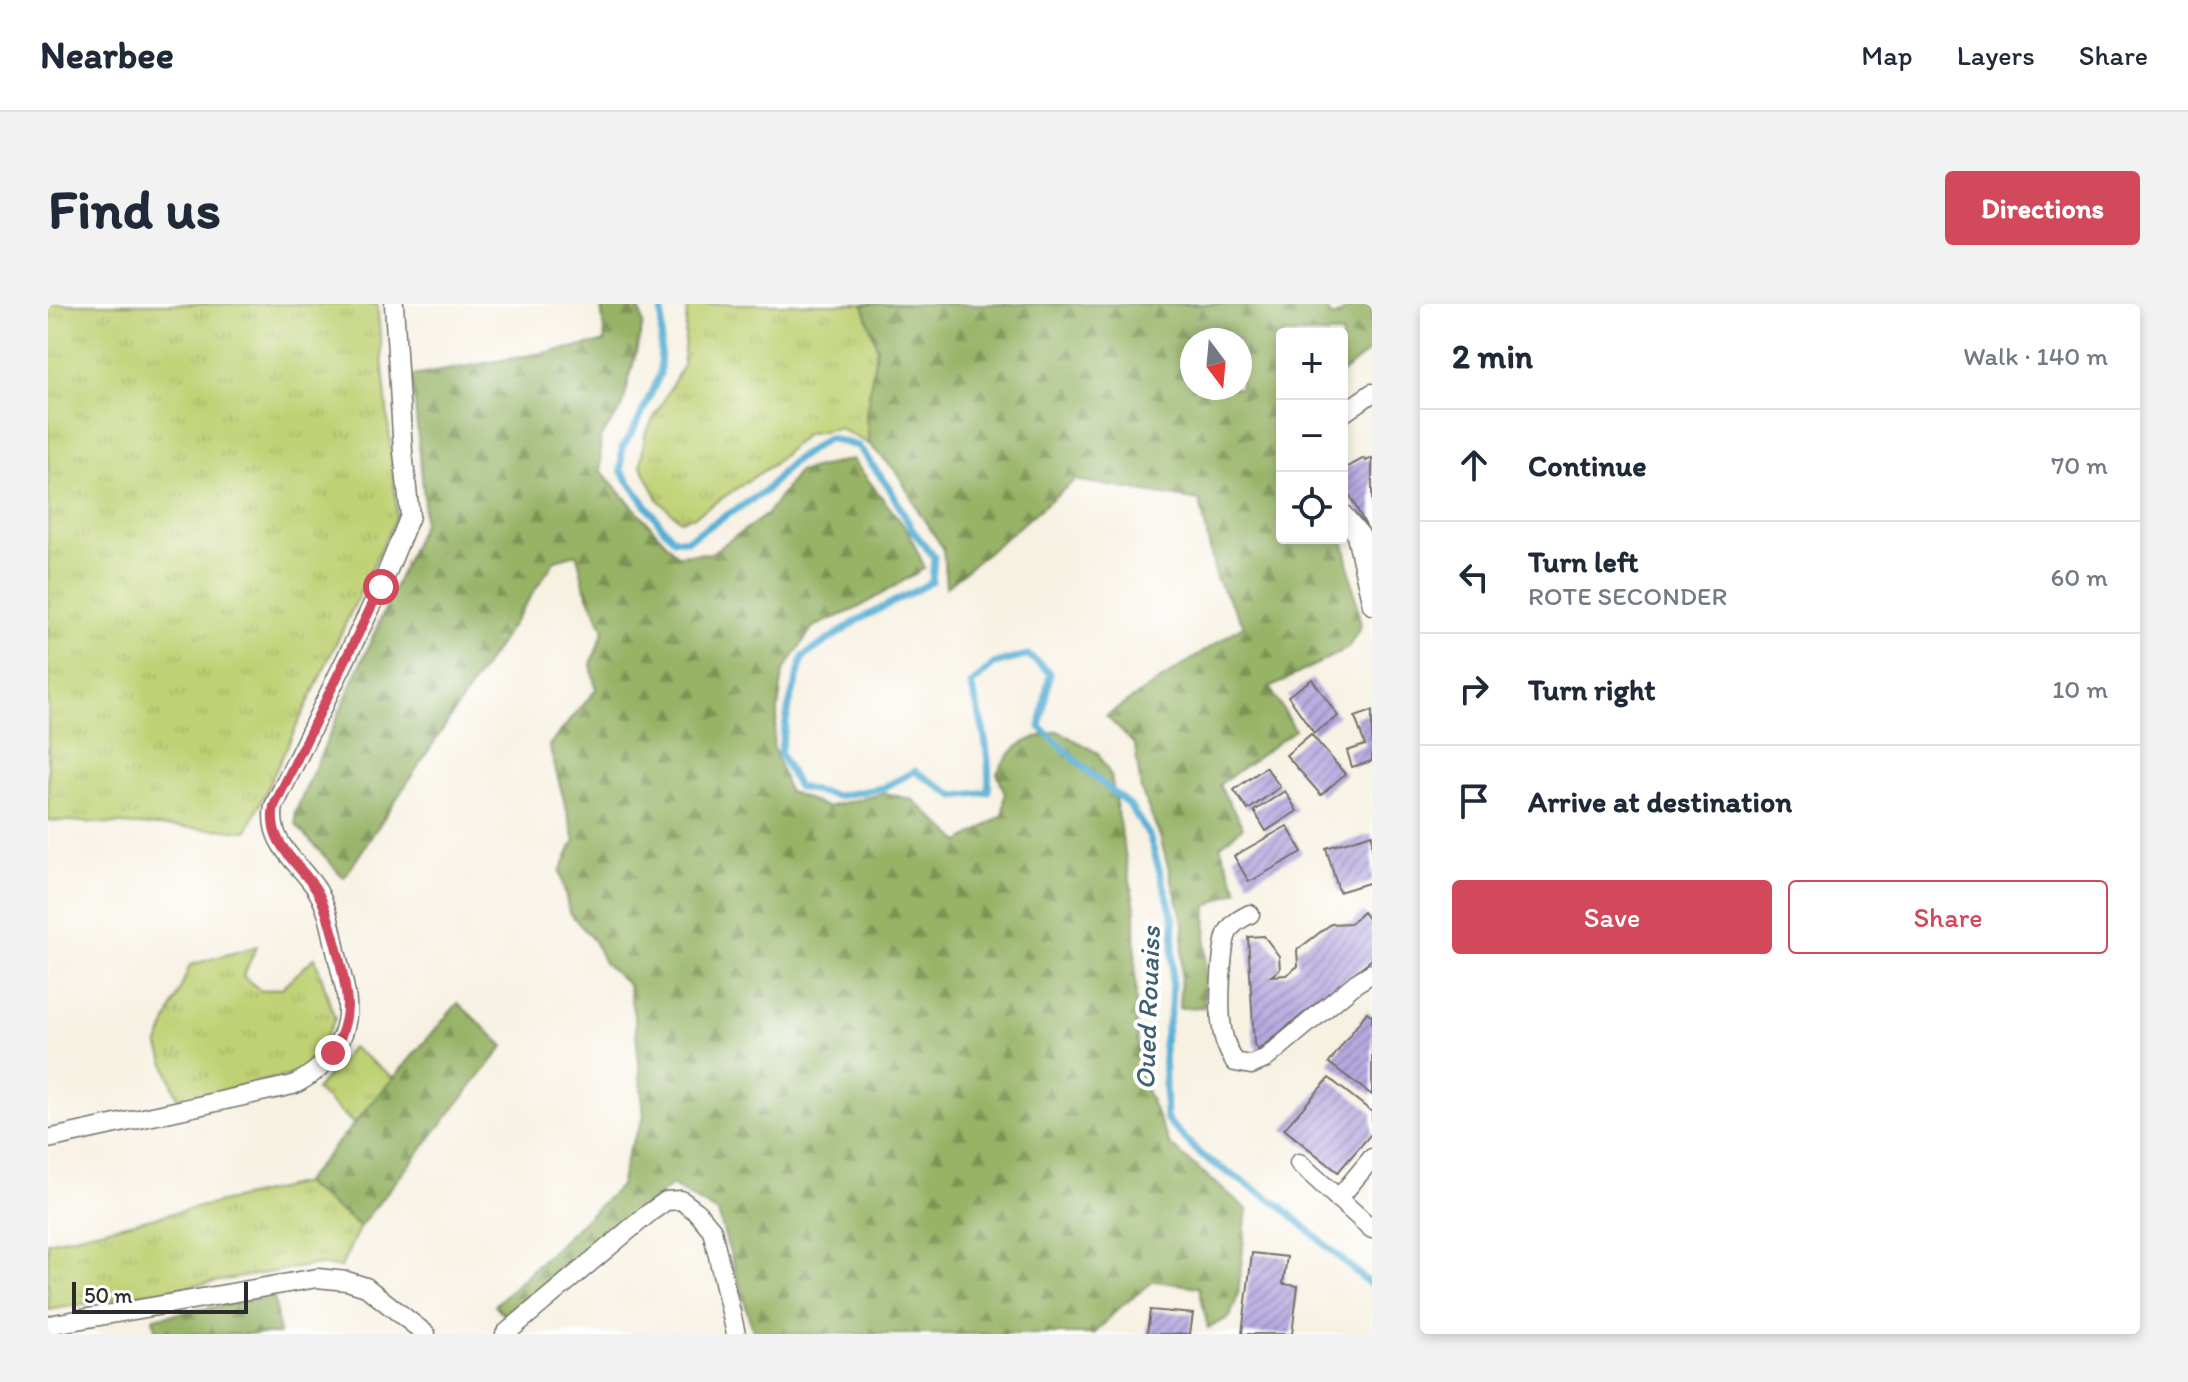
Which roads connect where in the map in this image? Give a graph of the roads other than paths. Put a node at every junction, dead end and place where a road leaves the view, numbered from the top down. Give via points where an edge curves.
1 (394, 304) edge
2 (1372, 393) edge
3 (1348, 410) edge
4 (1348, 520) edge
5 (1372, 549) edge
6 (1372, 605) edge
7 (1250, 914) dead end
8 (1372, 973) edge
9 (48, 1139) edge
10 (1372, 1158) edge
11 (1299, 1163) dead end
12 (1338, 1199) junction
13 (1372, 1229) edge
14 (48, 1325) edge
15 (426, 1334) edge
16 (505, 1334) edge
17 (736, 1334) edge

1 - 9 street via 410,516 274,806 279,843 325,906 347,1003 342,1037 309,1077 293,1085
2 - 3 street
4 - 5 street
4 - 6 street
7 - 8 street via 1234,923 1224,949 1221,1022 1235,1062 1251,1065 1265,1059
10 - 12 street
11 - 12 street
12 - 13 street
14 - 15 street via 317,1278 366,1287
16 - 17 street via 649,1213 666,1201 681,1200 712,1230

